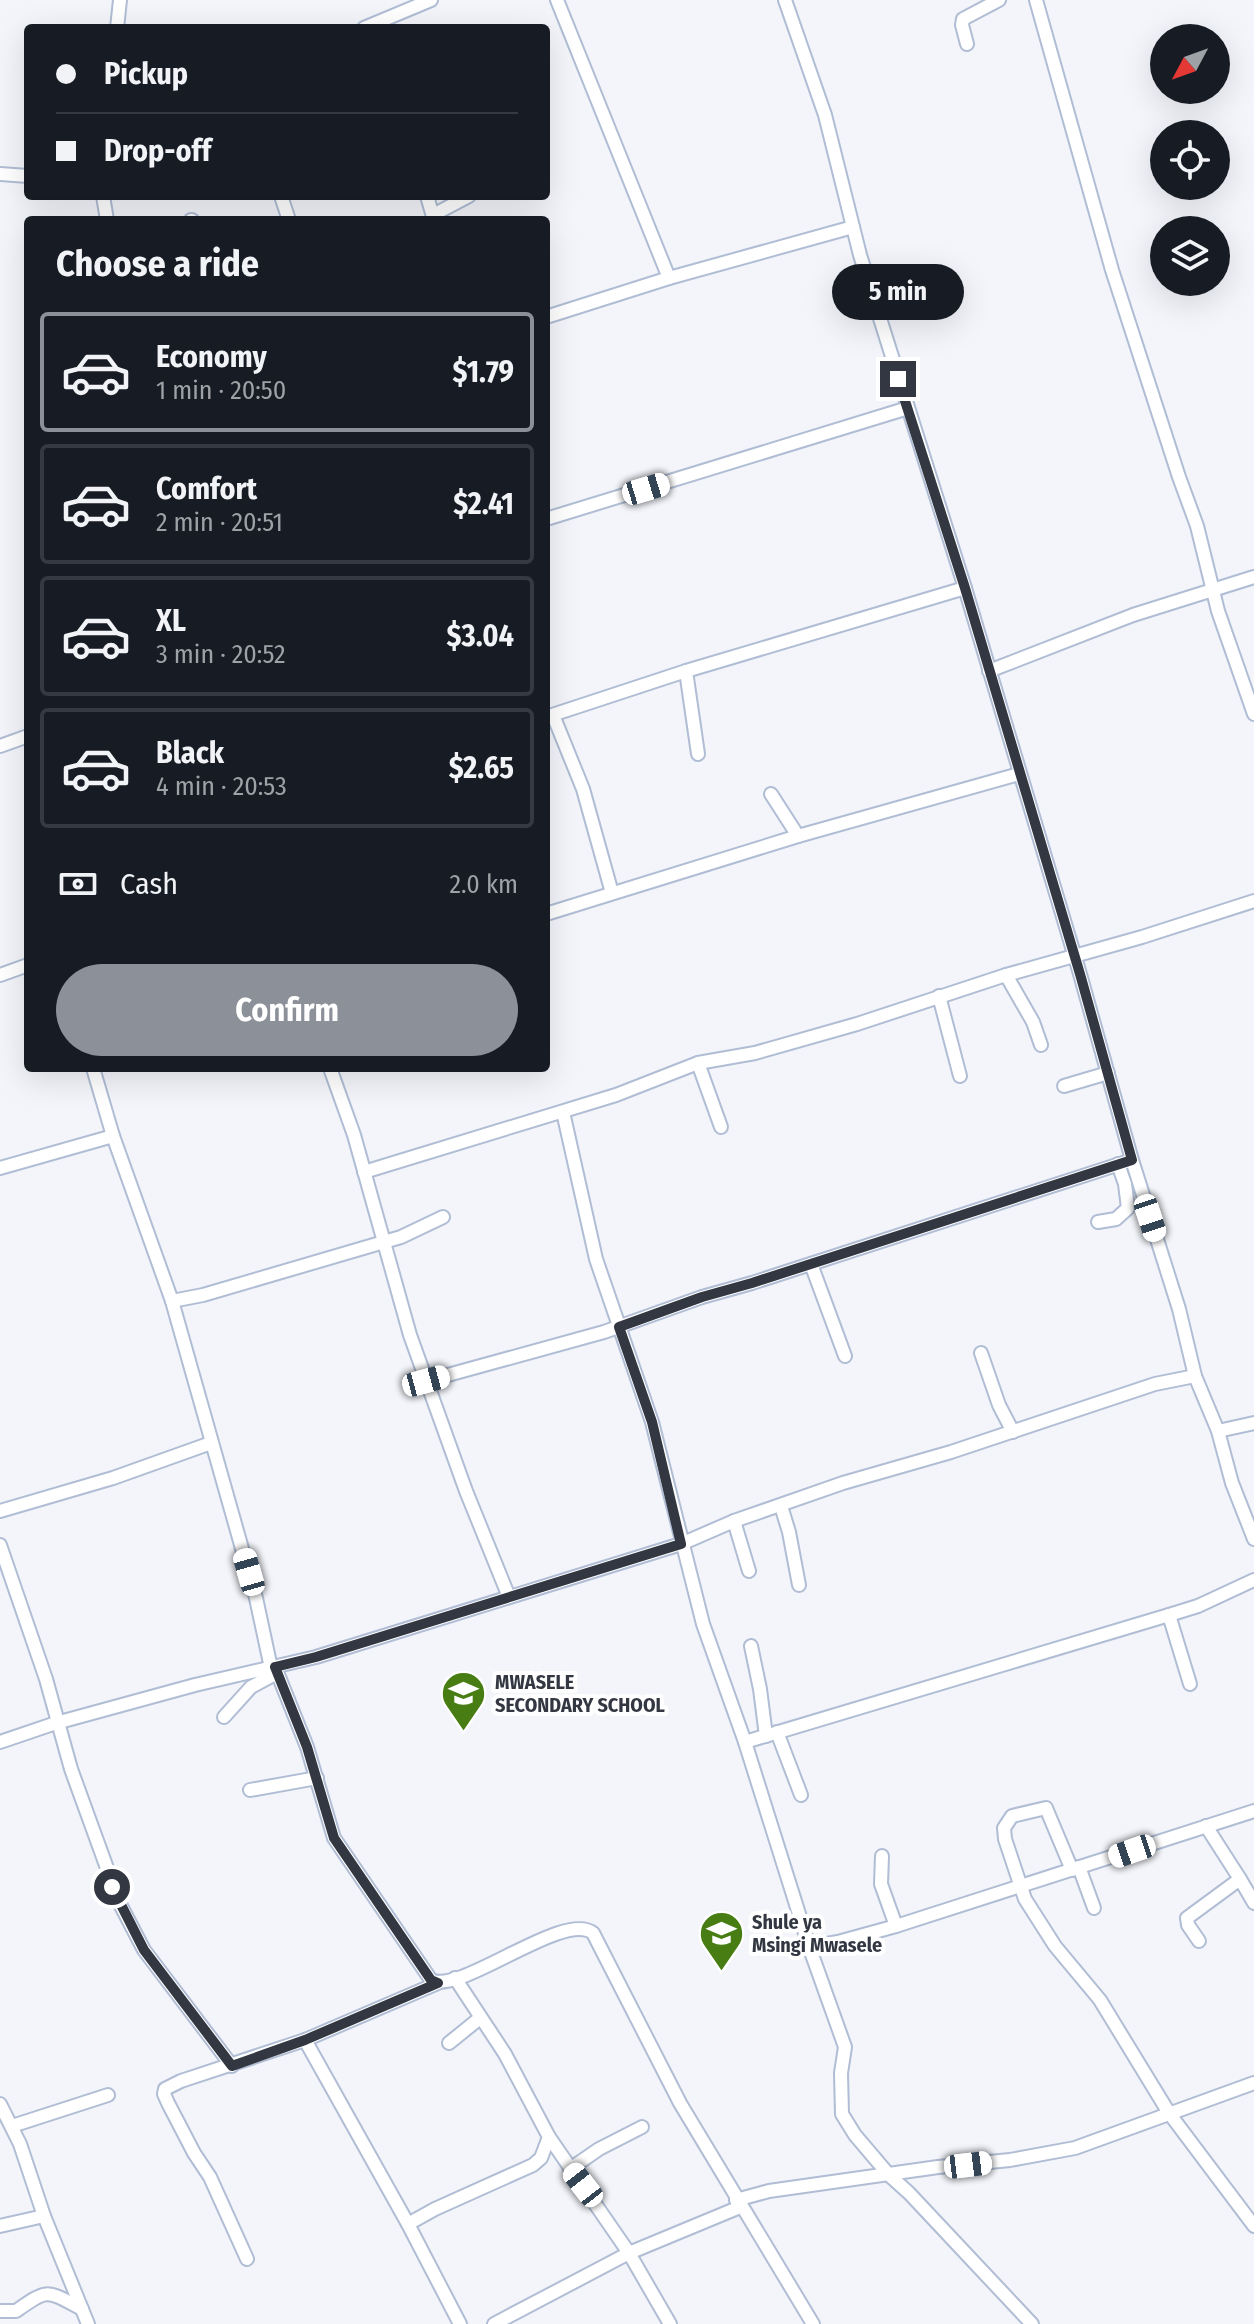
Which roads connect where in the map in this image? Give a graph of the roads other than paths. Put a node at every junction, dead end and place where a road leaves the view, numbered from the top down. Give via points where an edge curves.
1 (120, 0) edge
2 (431, 0) edge
3 (557, 0) edge
4 (785, 0) edge
5 (999, 0) edge
6 (1036, 0) edge
7 (117, 24) edge
8 (374, 24) edge
9 (967, 44) dead end
10 (0, 174) edge
11 (24, 176) edge
12 (463, 200) edge
13 (437, 216) edge
14 (853, 227) junction
15 (669, 278) junction
16 (550, 316) edge
17 (908, 408) junction
18 (550, 518) edge
19 (1254, 577) edge
20 (965, 588) junction
21 (1211, 589) junction
22 (686, 671) junction
23 (989, 671) junction
24 (1254, 714) edge
25 (550, 716) edge
26 (24, 737) edge
27 (0, 746) edge
28 (698, 754) dead end
29 (1019, 774) junction
30 (771, 794) dead end
31 (798, 836) junction
32 (612, 893) junction
33 (1254, 901) edge
34 (550, 913) edge
35 (1074, 956) junction
36 (24, 966) edge
37 (0, 975) edge
38 (1006, 975) junction
39 (939, 996) junction
40 (1041, 1045) dead end
41 (698, 1063) junction
42 (94, 1072) edge
43 (331, 1072) edge
44 (1108, 1073) junction
45 (960, 1076) dead end
46 (1064, 1086) dead end
47 (563, 1112) junction
48 (721, 1127) dead end
49 (113, 1136) junction
50 (1132, 1160) junction
51 (1118, 1164) junction
52 (0, 1168) edge
53 (364, 1172) junction
54 (443, 1217) dead end
55 (1098, 1222) dead end
56 (382, 1241) junction
57 (811, 1264) junction
58 (172, 1301) junction
59 (619, 1327) junction
60 (981, 1353) dead end
61 (845, 1356) dead end
62 (1195, 1376) junction
63 (426, 1381) junction
64 (1254, 1423) edge
65 (1218, 1431) junction
66 (1013, 1432) junction
67 (211, 1443) junction
68 (781, 1506) junction
69 (0, 1511) edge
70 (734, 1521) junction
71 (1254, 1539) edge
72 (681, 1544) junction
73 (0, 1545) edge
74 (749, 1571) dead end
75 (1254, 1580) edge
76 (799, 1585) dead end
77 (509, 1597) junction
78 (1169, 1615) junction
79 (751, 1646) dead end
80 (274, 1669) junction
81 (1190, 1684) dead end
82 (224, 1717) dead end
83 (56, 1723) junction
84 (772, 1734) junction
85 (0, 1742) edge
86 (745, 1742) junction
87 (317, 1778) junction
88 (250, 1790) dead end
89 (801, 1795) dead end
90 (1254, 1811) edge
91 (1206, 1826) junction
92 (882, 1856) dead end
93 (1076, 1869) junction
94 (1240, 1879) junction
95 (1020, 1886) junction
96 (1254, 1903) edge
97 (1094, 1908) dead end
98 (896, 1926) junction
99 (1199, 1941) dead end
100 (809, 1947) junction
101 (455, 1978) junction
102 (438, 1983) junction
103 (480, 2018) junction
104 (305, 2040) junction
105 (449, 2043) dead end
106 (232, 2066) junction
107 (1254, 2083) edge
108 (108, 2095) dead end
109 (0, 2104) edge
110 (1169, 2113) junction
111 (12, 2126) junction
112 (642, 2127) dead end
113 (549, 2137) junction
114 (570, 2169) junction
115 (889, 2175) junction
116 (738, 2203) junction
117 (44, 2216) junction
118 (408, 2224) junction
119 (0, 2226) edge
120 (1254, 2226) edge
121 (629, 2253) junction
122 (247, 2259) dead end
123 (82, 2309) junction
124 (0, 2311) edge
125 (88, 2324) edge
126 (460, 2324) edge
127 (494, 2324) edge
128 (670, 2324) edge
129 (812, 2324) edge
130 (1032, 2324) edge

1 - 7 street
2 - 8 street
3 - 15 street
4 - 14 street via 825,115
5 - 9 street via 963,19
6 - 21 street via 1112,270 1197,526
10 - 11 street
12 - 13 street
14 - 15 street
14 - 17 street
15 - 16 street
17 - 18 street
17 - 20 street
19 - 21 street
20 - 22 street
20 - 23 street
21 - 23 street
21 - 24 street
22 - 25 street
22 - 28 street
23 - 29 street
25 - 32 street via 583,789
26 - 27 street
29 - 31 street
29 - 35 street
30 - 31 street
31 - 32 street
32 - 34 street
33 - 35 street
35 - 38 street
35 - 44 street
36 - 37 street
38 - 39 street
38 - 40 street
39 - 41 street via 767,1049
39 - 45 street
41 - 47 street
41 - 48 street
42 - 49 street
43 - 53 street
44 - 46 street
44 - 50 street
47 - 53 street
47 - 59 street via 596,1259
49 - 52 street
49 - 58 street
50 - 51 street
50 - 62 street
51 - 55 street via 1128,1208 1116,1219
51 - 57 street
53 - 56 street
54 - 56 street
56 - 58 street
56 - 63 street
57 - 59 street
57 - 61 street
58 - 67 street
59 - 63 street
59 - 72 street via 652,1422
60 - 66 street
62 - 65 street
62 - 66 street via 1155,1384
63 - 77 street
64 - 65 street
65 - 71 street
66 - 68 street
67 - 69 street
67 - 80 street
68 - 70 street
68 - 76 street
70 - 72 street
70 - 74 street
72 - 77 street
72 - 86 street
73 - 83 street
75 - 78 street
77 - 80 street
78 - 81 street
78 - 84 street
79 - 84 street
80 - 82 street
80 - 83 street
80 - 87 street
83 - 85 street
83 - 106 street via 127,1918 144,1950
84 - 86 street
84 - 89 street
86 - 100 street
87 - 88 street
87 - 102 street via 341,1850
90 - 91 street
91 - 93 street
91 - 94 street
92 - 98 street via 881,1884
93 - 95 street
93 - 95 street via 1048,1810 1031,1810 1012,1816 1004,1828
93 - 97 street
94 - 96 street
94 - 99 street via 1187,1918
95 - 98 street
95 - 110 street via 1055,1946 1113,2018
98 - 100 street
100 - 115 street via 845,2047 842,2114
101 - 102 street
101 - 103 street
101 - 116 street via 550,1936 589,1929
102 - 104 street
103 - 105 street
103 - 113 street
104 - 106 street
104 - 118 street
106 - 122 street via 181,2081 164,2094
107 - 110 street
108 - 111 street
109 - 111 street
110 - 115 street via 1075,2148
110 - 120 street
111 - 117 street
112 - 114 street
113 - 114 street
113 - 118 street via 533,2165
114 - 121 street
115 - 116 street via 769,2191
115 - 130 street
116 - 121 street
116 - 129 street
117 - 119 street
117 - 123 street
118 - 126 street
121 - 127 street
121 - 128 street
123 - 124 street via 45,2294 16,2311
123 - 125 street

